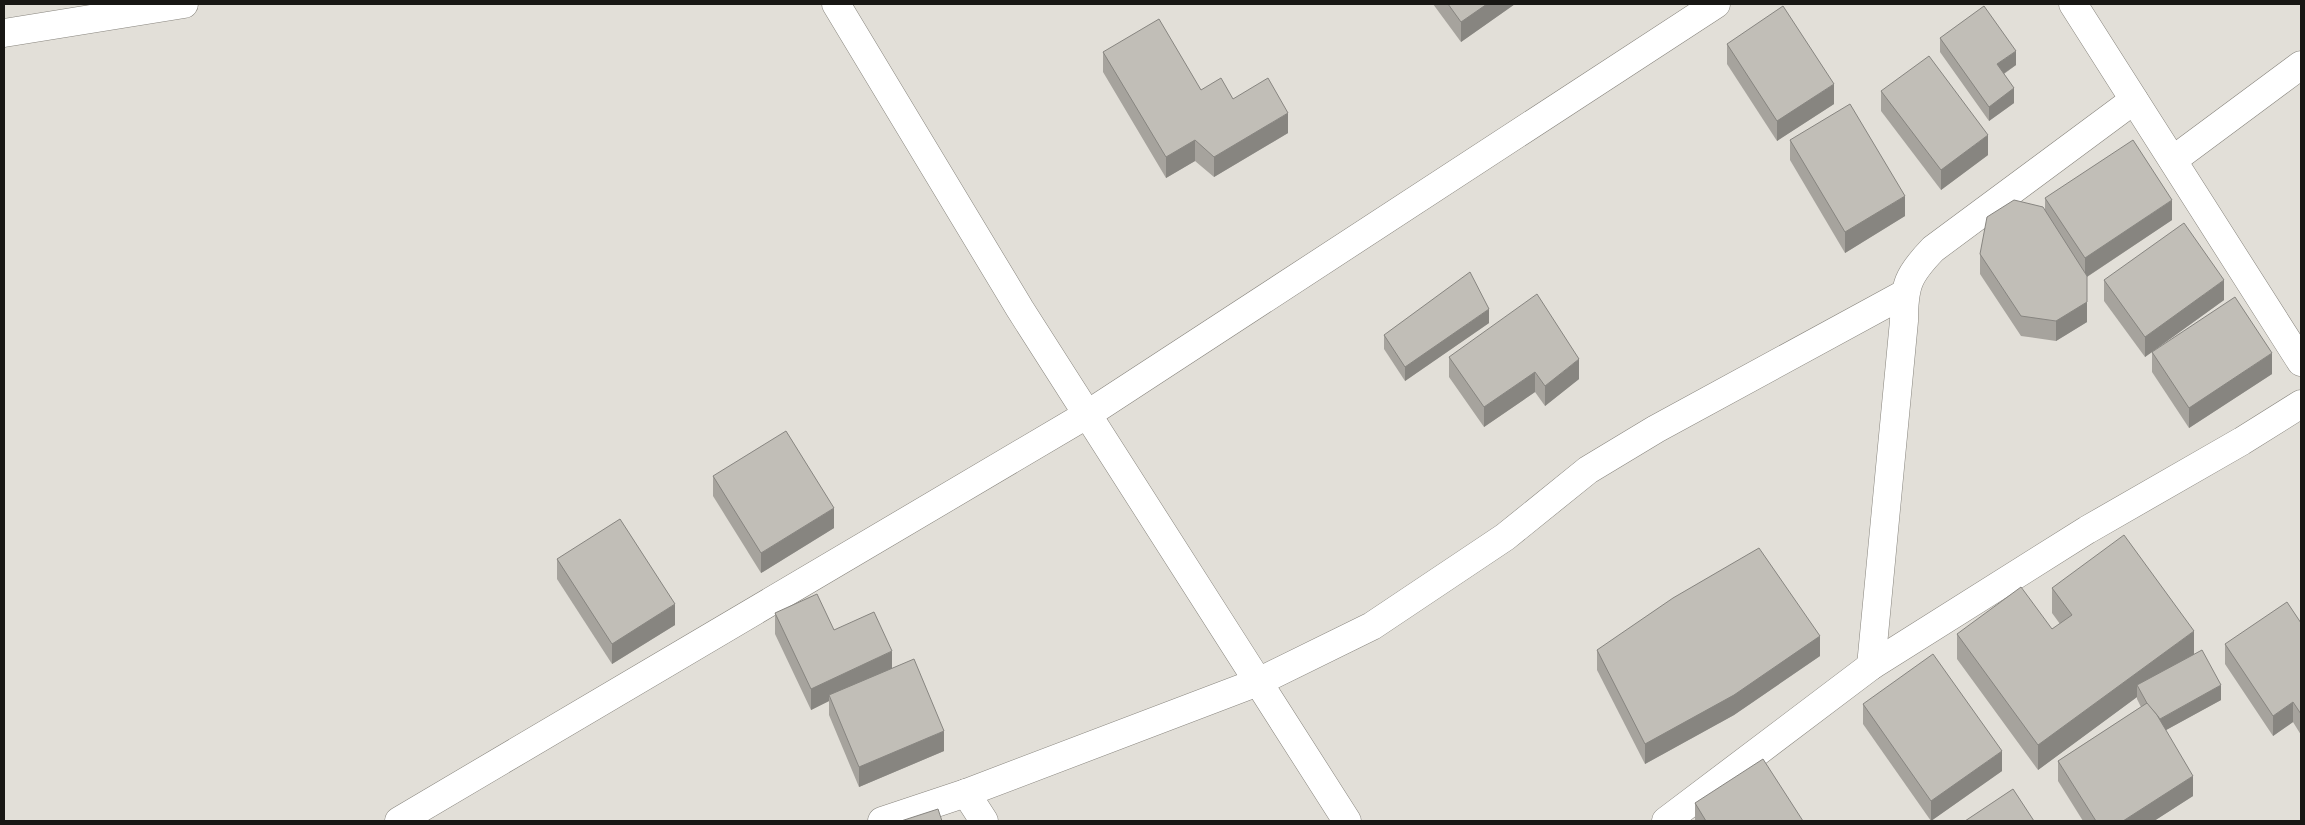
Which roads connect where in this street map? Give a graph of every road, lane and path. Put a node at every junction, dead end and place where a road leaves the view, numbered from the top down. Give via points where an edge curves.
1 (184, 4) edge
2 (836, 4) edge
3 (1716, 4) edge
4 (2073, 4) edge
5 (4, 33) edge
6 (2301, 65) edge
7 (2134, 100) junction
8 (2173, 160) junction
9 (1904, 294) junction
10 (2301, 362) edge
11 (2301, 404) edge
12 (1088, 414) junction
13 (1871, 666) junction
14 (1258, 682) junction
15 (966, 793) junction
16 (399, 821) edge
17 (882, 821) edge
18 (984, 821) edge
19 (1347, 821) edge
20 (1666, 821) edge

1 - 5 street
2 - 12 street via 1020,309
3 - 12 street
4 - 7 street
6 - 8 street
7 - 8 street
7 - 9 street via 1933,249 1914,268
8 - 10 street
9 - 13 street
9 - 14 street via 1656,429 1588,470 1505,537 1372,626
11 - 13 street via 2242,442 2087,530
12 - 14 street
12 - 16 street
13 - 20 street
14 - 15 street
14 - 19 street
15 - 17 street
15 - 18 street

